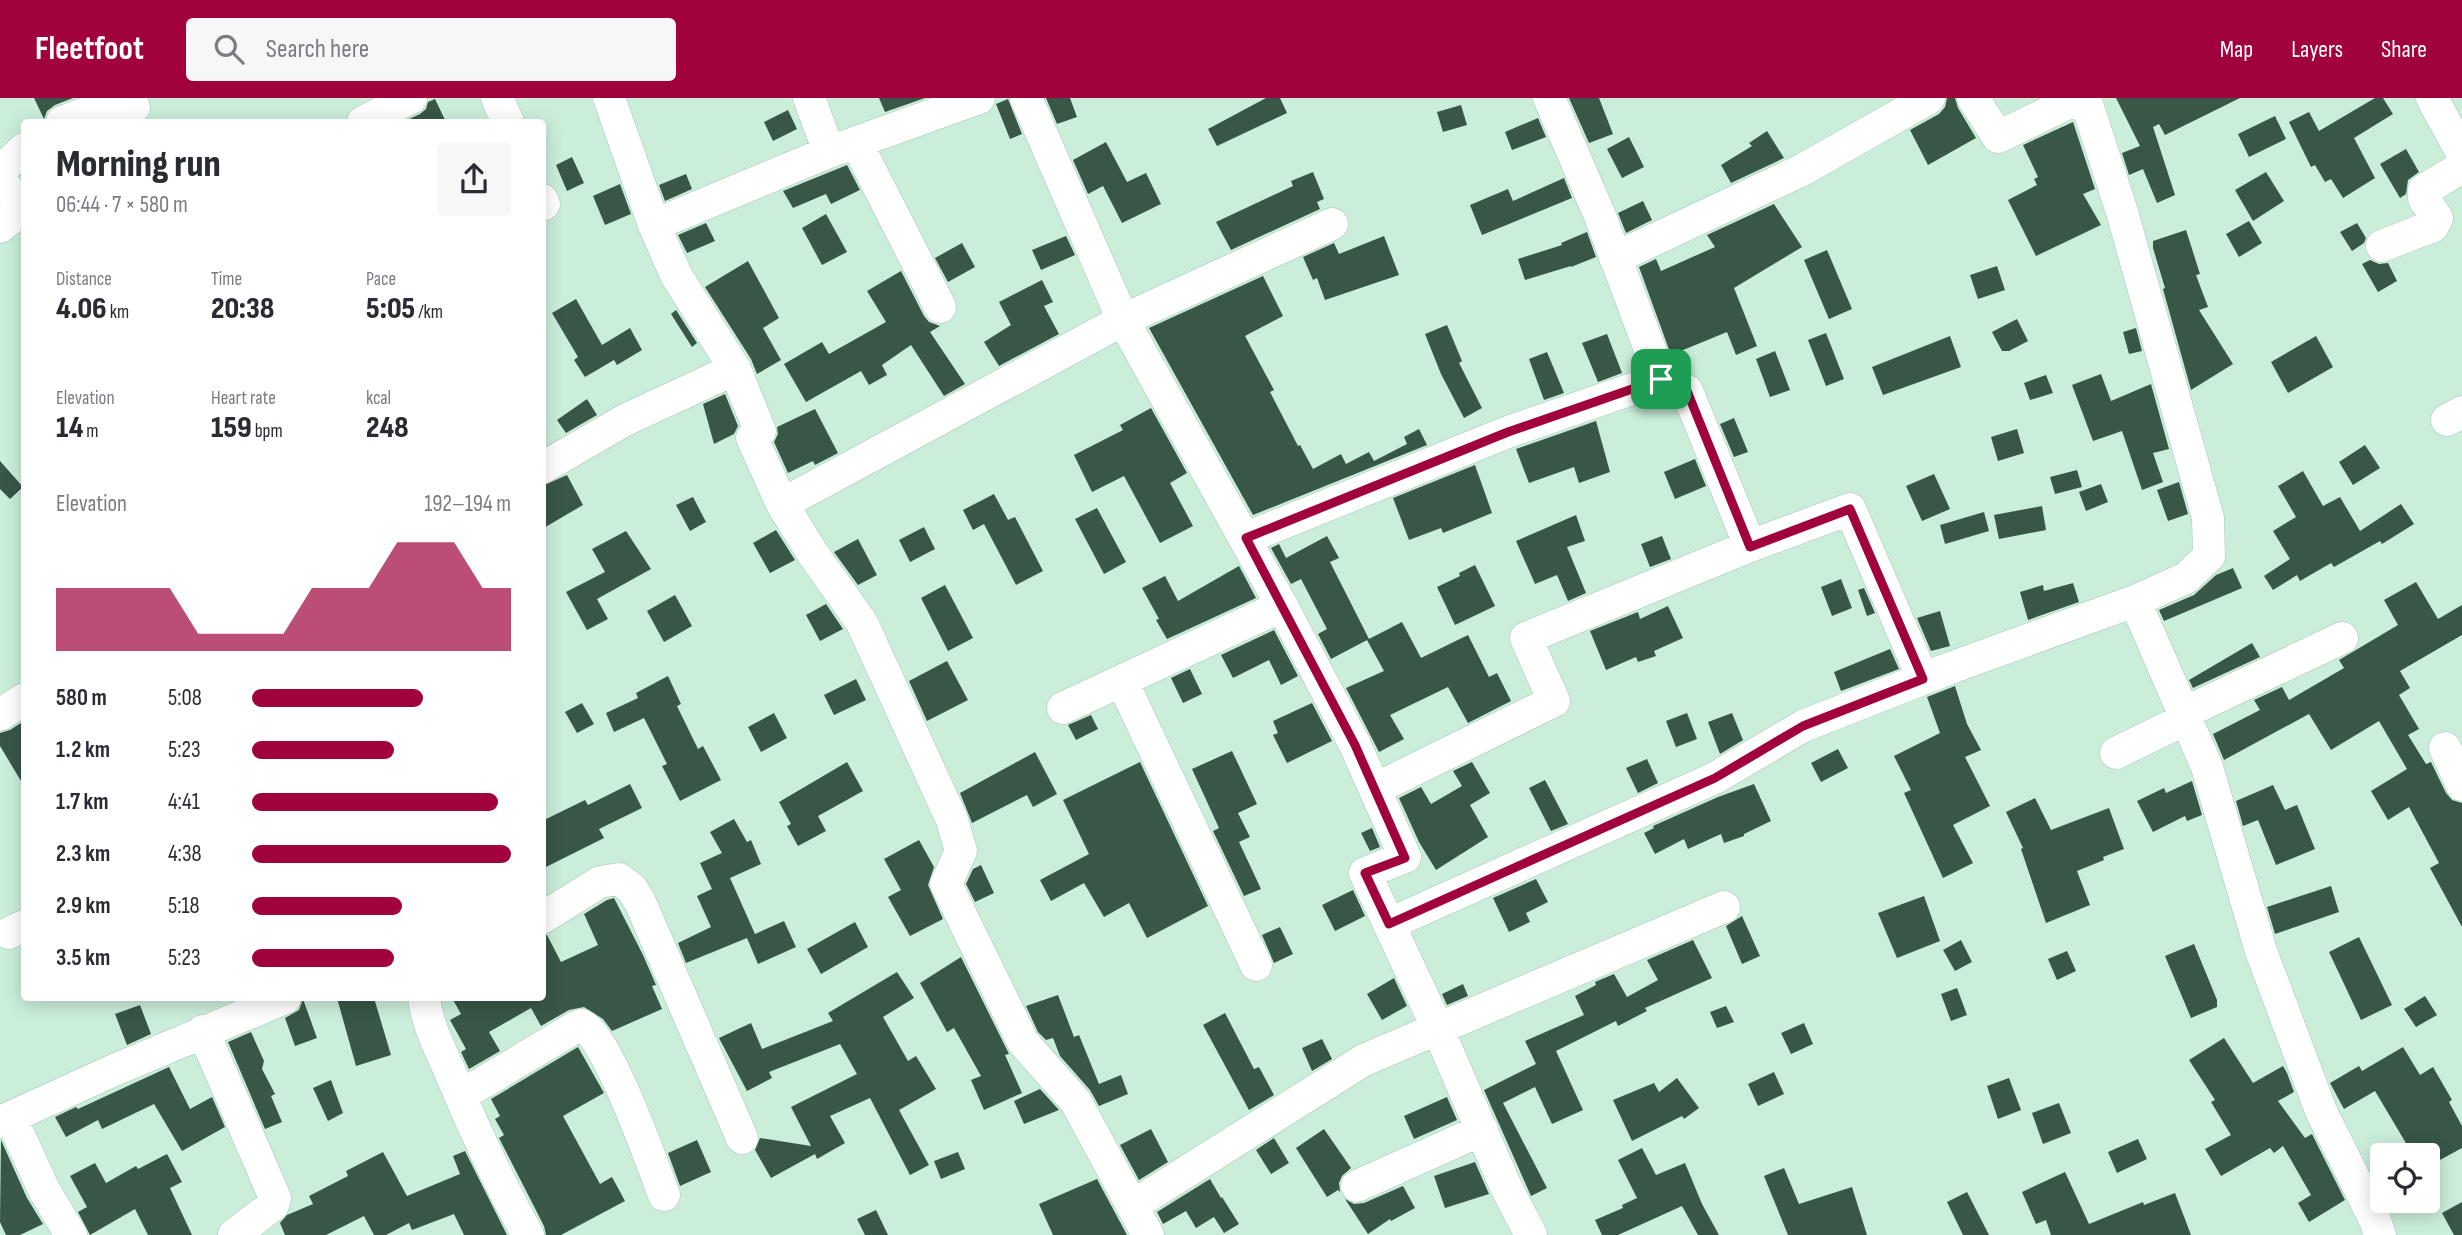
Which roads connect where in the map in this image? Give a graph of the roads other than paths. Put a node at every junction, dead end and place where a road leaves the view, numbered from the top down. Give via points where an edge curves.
1 (411, 98) edge
2 (609, 98) edge
3 (809, 98) edge
4 (1026, 98) edge
5 (1549, 98) edge
6 (1929, 98) edge
7 (1973, 98) edge
8 (2432, 98) edge
9 (2093, 101) edge
10 (957, 102) edge
11 (135, 109) edge
12 (70, 119) edge
13 (369, 119) edge
14 (842, 147) junction
15 (21, 152) edge
16 (2462, 153) edge
17 (2462, 167) edge
18 (0, 172) edge
19 (0, 179) edge
20 (16, 215) edge
21 (654, 225) junction
22 (1332, 225) dead end
23 (2382, 246) dead end
24 (1615, 258) junction
25 (940, 307) dead end
26 (1123, 320) junction
27 (735, 369) junction
28 (1661, 379) junction
29 (546, 466) edge
30 (782, 504) junction
31 (1246, 538) junction
32 (1750, 547) junction
33 (2135, 601) junction
34 (1282, 606) junction
35 (2342, 638) dead end
36 (1923, 679) junction
37 (1122, 681) junction
38 (21, 701) edge
39 (1063, 708) dead end
40 (0, 715) edge
41 (2185, 716) junction
42 (2445, 748) dead end
43 (2116, 753) dead end
44 (2462, 785) edge
45 (1375, 789) junction
46 (1724, 907) dead end
47 (546, 916) edge
48 (1389, 924) junction
49 (1256, 965) dead end
50 (278, 1001) edge
51 (425, 1001) edge
52 (1438, 1029) junction
53 (203, 1031) junction
54 (460, 1096) junction
55 (5, 1120) edge
56 (1482, 1130) junction
57 (742, 1138) dead end
58 (1357, 1186) dead end
59 (664, 1195) dead end
60 (1132, 1206) junction
61 (71, 1235) edge
62 (234, 1235) edge
63 (528, 1235) edge
64 (1149, 1235) edge
65 (1531, 1235) edge
66 (2380, 1235) edge

1 - 13 street
2 - 21 street
3 - 14 street
4 - 26 street
5 - 24 street
6 - 24 street via 1802,170
7 - 9 street via 1998,137 2068,103
8 - 16 street
9 - 33 street via 2208,518 2209,556 2186,578
10 - 14 street
11 - 12 street
14 - 21 street
14 - 25 street
15 - 18 street
17 - 23 street via 2424,190 2424,199 2437,218 2433,226
19 - 20 street
21 - 27 street via 676,275
22 - 26 street
24 - 28 street
26 - 30 street
26 - 31 street
27 - 29 street via 625,420
27 - 30 street via 760,431 752,439
28 - 31 street via 1508,432
28 - 32 street via 1687,391
30 - 60 street via 862,623 911,727 961,851 946,884 1023,1042 1076,1102
31 - 34 street
32 - 36 street via 1850,509
32 - 45 street via 1526,638 1554,701
33 - 36 street
33 - 41 street
34 - 37 street
34 - 45 street
35 - 41 street
36 - 48 street via 1803,726 1715,778
37 - 39 street
37 - 49 street
38 - 40 street
41 - 43 street
41 - 66 street via 2207,766 2261,951 2321,1111
42 - 44 street
45 - 48 street via 1405,858 1365,873
46 - 52 street
47 - 57 street via 600,883 619,879 632,889
48 - 52 street
50 - 53 street
51 - 54 street
52 - 56 street
52 - 60 street via 1364,1060
53 - 55 street
53 - 62 street via 275,1198 273,1205
54 - 59 street via 576,1027 587,1027 611,1067
54 - 63 street
55 - 61 street
56 - 58 street
56 - 65 street
60 - 64 street

